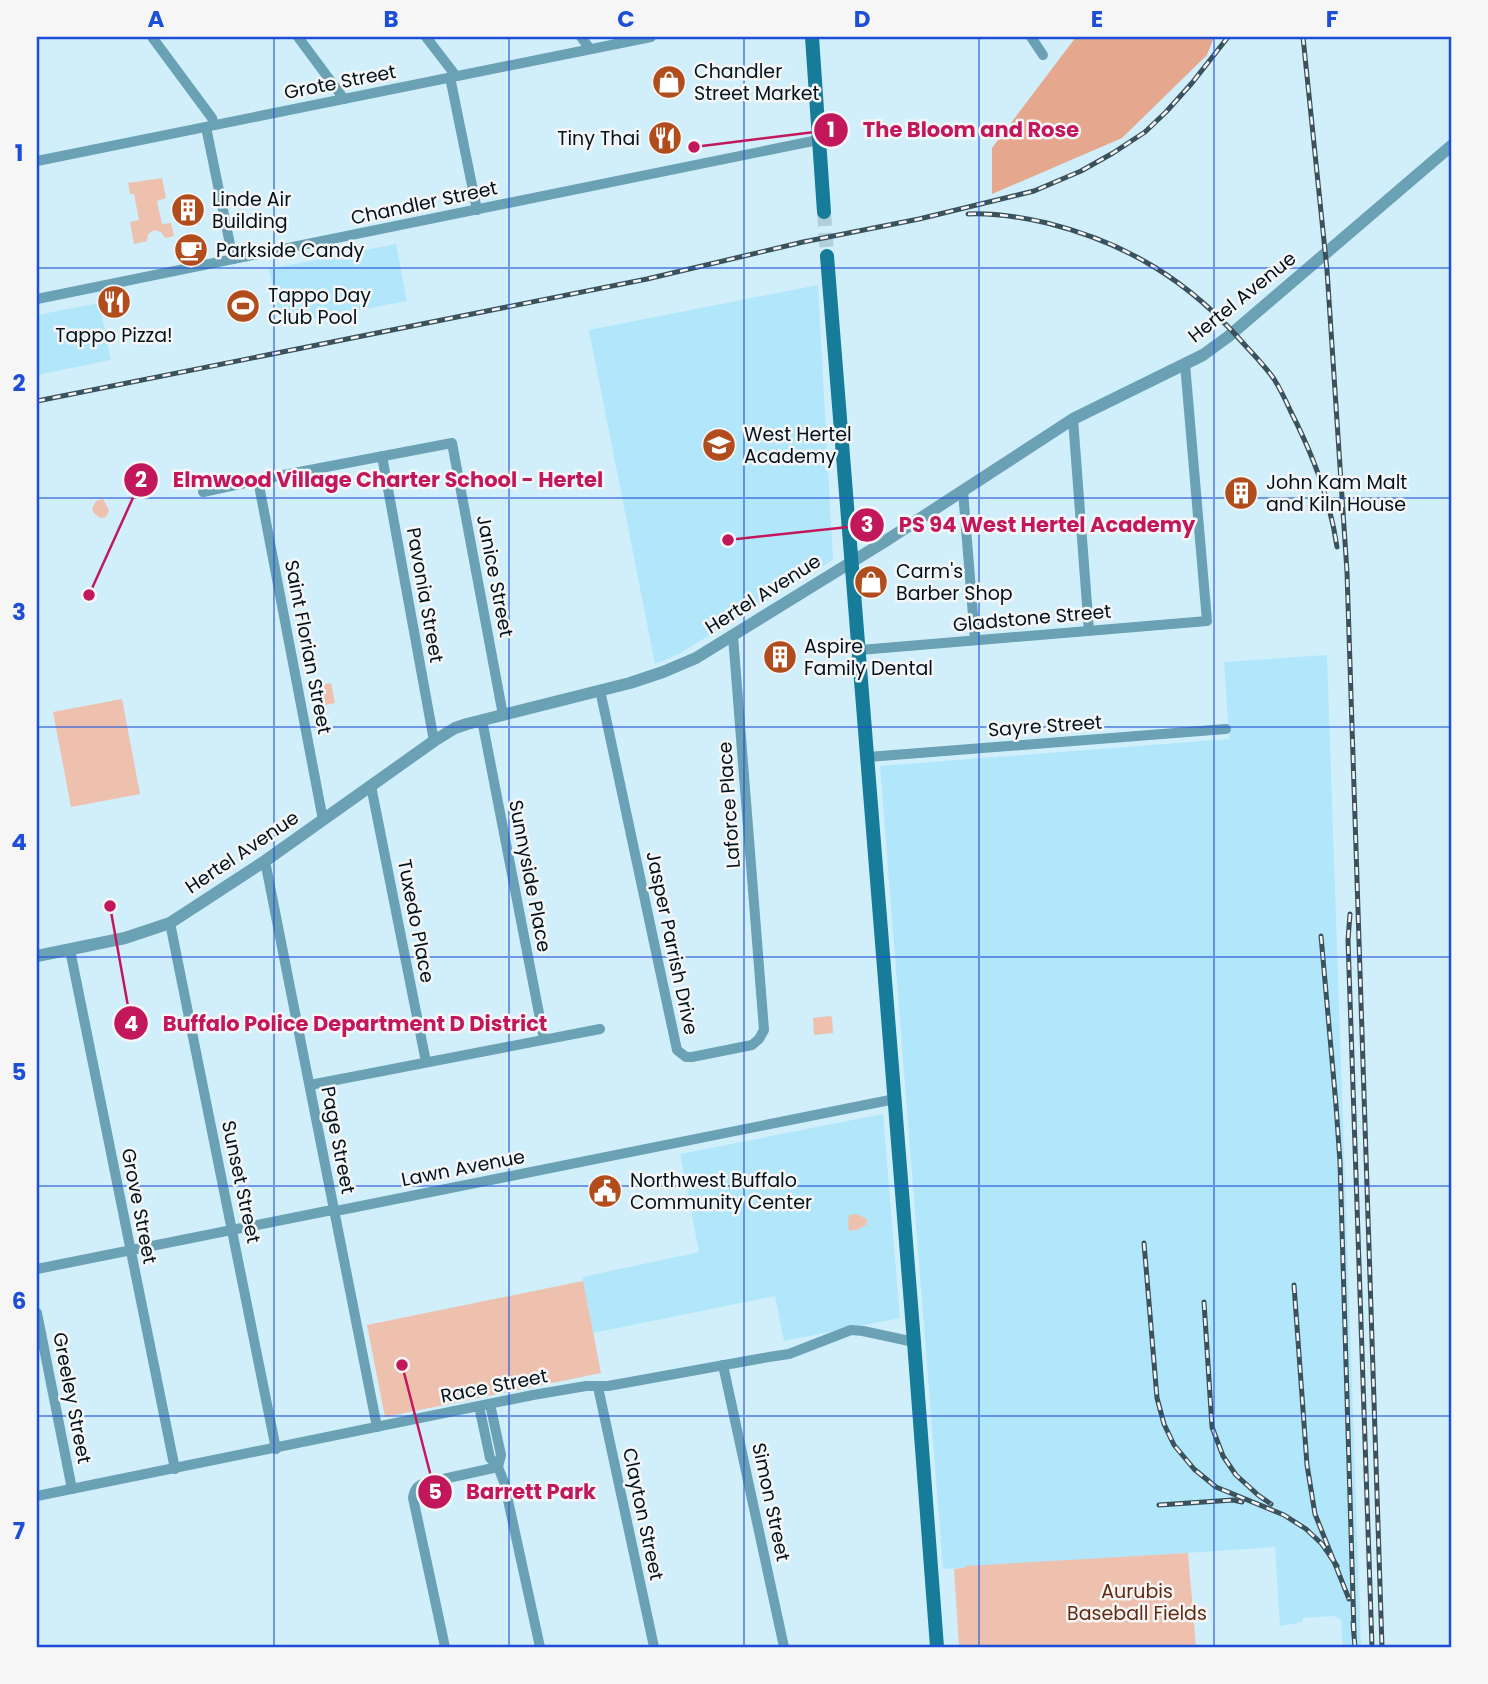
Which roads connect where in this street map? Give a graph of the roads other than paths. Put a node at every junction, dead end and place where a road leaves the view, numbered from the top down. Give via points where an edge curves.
1 (152, 37) edge
2 (298, 37) edge
3 (426, 37) edge
4 (581, 37) edge
5 (651, 37) edge
6 (811, 37) edge
7 (1031, 37) edge
8 (590, 49) junction
9 (1043, 55) dead end
10 (453, 77) junction
11 (344, 99) junction
12 (210, 126) junction
13 (818, 140) junction
14 (1451, 146) edge
15 (37, 161) edge
16 (477, 210) junction
17 (824, 212) tunnel mouth
18 (827, 256) tunnel mouth
19 (233, 260) junction
20 (37, 299) edge
21 (1185, 365) junction
22 (1073, 419) junction
23 (383, 456) junction
24 (258, 480) junction
25 (963, 491) junction
26 (203, 492) dead end
27 (852, 563) junction
28 (1089, 631) junction
29 (733, 636) junction
30 (975, 640) junction
31 (860, 650) junction
32 (600, 690) junction
33 (503, 715) junction
34 (482, 720) junction
35 (1226, 729) dead end
36 (434, 741) junction
37 (868, 757) junction
38 (370, 786) junction
39 (323, 820) junction
40 (265, 861) junction
41 (170, 923) junction
42 (70, 950) junction
43 (37, 957) edge
44 (760, 972) joint
45 (600, 1029) dead end
46 (544, 1039) junction
47 (426, 1062) junction
48 (310, 1085) junction
49 (895, 1098) junction
50 (335, 1211) junction
51 (233, 1230) junction
52 (130, 1250) junction
53 (37, 1269) edge
54 (37, 1313) edge
55 (914, 1342) junction
56 (723, 1365) junction
57 (598, 1387) junction
58 (485, 1405) junction
59 (377, 1426) junction
60 (276, 1448) junction
61 (498, 1467) junction
62 (175, 1469) junction
63 (72, 1489) junction
64 (37, 1496) edge
65 (445, 1647) edge
66 (540, 1647) edge
67 (654, 1647) edge
68 (784, 1647) edge
69 (937, 1647) edge

1 - 12 street via 212,118
2 - 11 street
3 - 10 street
4 - 8 street
5 - 8 street, Grote Street
6 - 13 main road
7 - 9 street
8 - 10 street, Grote Street
10 - 11 street, Grote Street
10 - 16 street
11 - 12 street, Grote Street
12 - 15 street, Grote Street
12 - 19 street
13 - 16 street, Chandler Street
13 - 17 main road
14 - 21 street, Hertel Avenue via 1229,336
16 - 19 street, Chandler Street
18 - 27 main road
19 - 20 street, Chandler Street
21 - 22 street, Hertel Avenue
21 - 28 street, Gladstone Street via 1207,621
22 - 25 street, Hertel Avenue
22 - 28 street
23 - 24 street
23 - 33 street, Janice Street via 452,443
23 - 36 street, Pavonia Street
24 - 26 street
24 - 39 street, Saint Florian Street
25 - 27 street, Hertel Avenue
25 - 30 street
27 - 29 street, Hertel Avenue
27 - 31 main road
28 - 30 street, Gladstone Street
29 - 32 street, Hertel Avenue via 663,673
29 - 44 street, Laforce Place
30 - 31 street, Gladstone Street
31 - 37 main road
32 - 33 street, Hertel Avenue
32 - 44 street, Jasper Parrish Drive via 680,1054 692,1057 756,1043 764,1030
33 - 34 street, Hertel Avenue
34 - 36 street, Hertel Avenue
34 - 46 street, Sunnyside Place
35 - 37 street, Sayre Street
36 - 38 street, Hertel Avenue
37 - 49 main road
38 - 39 street, Hertel Avenue
38 - 47 street, Tuxedo Place
39 - 40 street, Hertel Avenue
40 - 41 street, Hertel Avenue
40 - 48 street, Page Street
41 - 42 street, Hertel Avenue
41 - 51 street, Sunset Street
42 - 43 street, Hertel Avenue
42 - 52 street, Grove Street
45 - 46 street
46 - 47 street
47 - 48 street
48 - 50 street, Page Street
49 - 50 street, Lawn Avenue
49 - 55 main road
50 - 51 street, Lawn Avenue
50 - 59 street, Page Street
51 - 52 street, Lawn Avenue
51 - 60 street, Sunset Street
52 - 53 street, Lawn Avenue
52 - 62 street, Grove Street
54 - 63 street, Greeley Street
55 - 56 street, Race Street via 851,1330 789,1354
55 - 69 main road
56 - 57 street, Race Street
56 - 68 street, Simon Street
57 - 58 street, Race Street
57 - 67 street, Clayton Street
58 - 59 street, Race Street
58 - 61 street via 490,1458
59 - 60 street, Race Street
60 - 62 street, Race Street
61 - 65 street via 425,1482 414,1492
61 - 66 street
62 - 63 street, Race Street
63 - 64 street, Race Street

